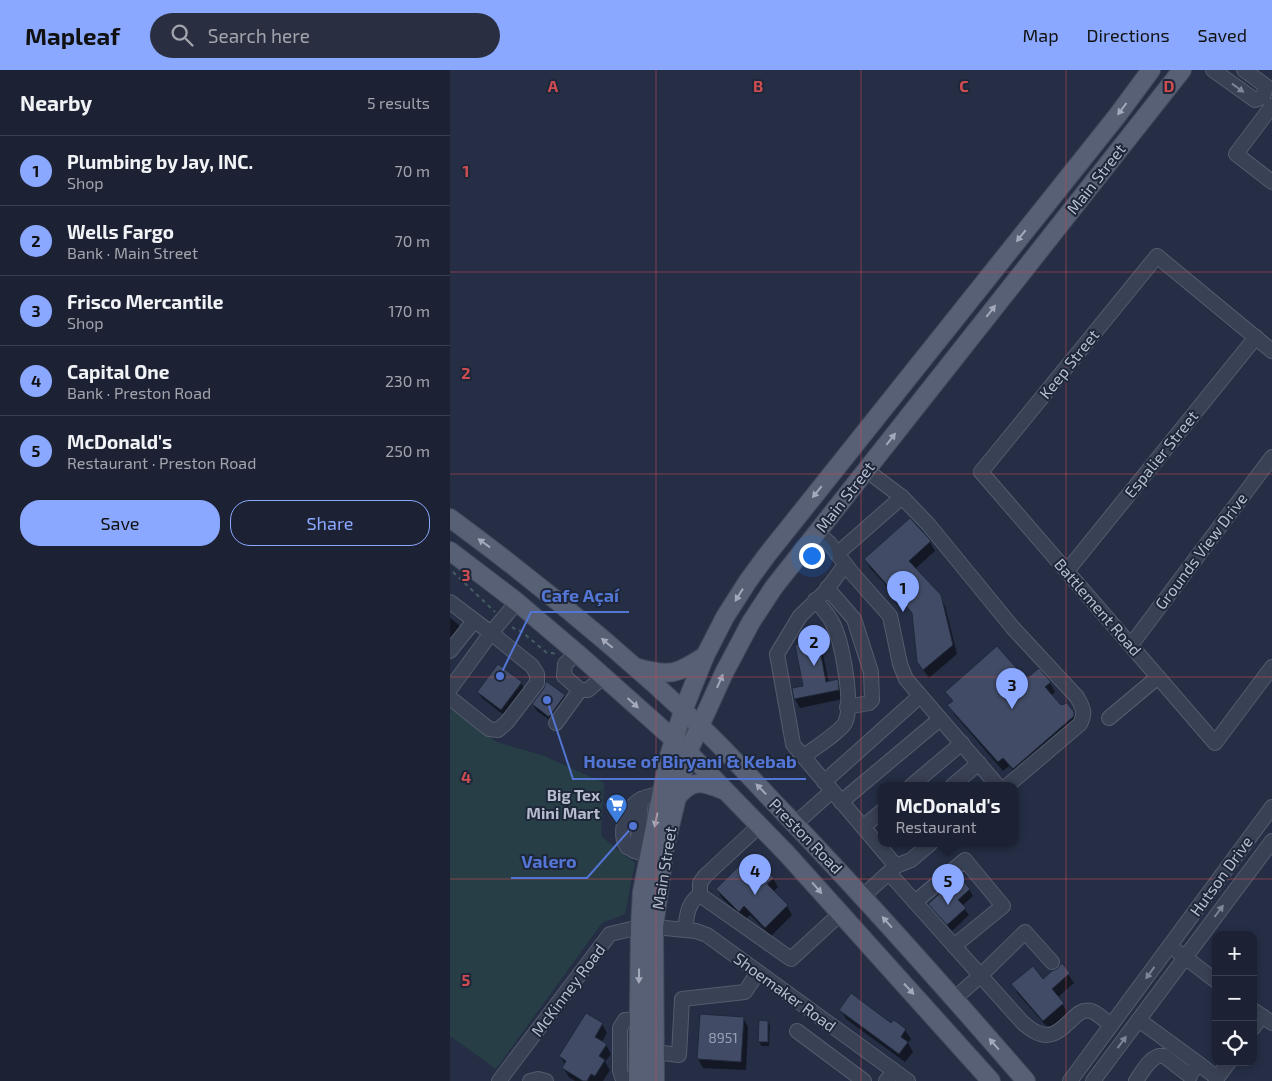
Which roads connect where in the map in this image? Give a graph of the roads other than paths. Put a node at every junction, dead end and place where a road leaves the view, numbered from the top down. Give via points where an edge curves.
1 (1151, 70) edge
2 (1182, 70) edge
3 (1214, 70) edge
4 (1244, 70) edge
5 (1269, 102) edge
6 (1272, 182) edge
7 (1256, 337) junction
8 (1272, 350) edge
9 (848, 454) junction
10 (1272, 457) edge
11 (866, 470) junction
12 (981, 472) joint
13 (1268, 472) edge
14 (902, 497) junction
15 (450, 518) edge
16 (817, 532) junction
17 (450, 551) edge
18 (841, 560) junction
19 (1067, 571) junction
20 (827, 588) junction
21 (815, 600) junction
22 (517, 602) junction
23 (451, 604) edge
24 (471, 618) junction
25 (491, 633) junction
26 (450, 641) edge
27 (1131, 645) junction
28 (450, 651) edge
29 (577, 653) junction
30 (704, 656) junction
31 (635, 667) junction
32 (1272, 667) edge
33 (604, 676) junction
34 (1158, 677) junction
35 (450, 689) edge
36 (580, 690) junction
37 (920, 696) junction
38 (450, 698) edge
39 (847, 707) junction
40 (683, 711) junction
41 (1110, 718) dead end
42 (940, 719) junction
43 (556, 723) dead end
44 (700, 726) junction
45 (673, 738) junction
46 (962, 743) junction
47 (688, 752) junction
48 (803, 757) junction
49 (979, 762) junction
50 (916, 782) edge
51 (956, 782) edge
52 (995, 782) edge
53 (1012, 782) edge
54 (726, 791) junction
55 (832, 791) junction
56 (669, 795) junction
57 (1272, 807) edge
58 (878, 814) edge
59 (794, 824) junction
60 (760, 825) junction
61 (863, 827) junction
62 (1253, 832) junction
63 (878, 841) edge
64 (1271, 842) edge
65 (884, 847) edge
66 (926, 847) edge
67 (641, 854) junction
68 (893, 869) junction
69 (700, 895) junction
70 (863, 896) junction
71 (915, 902) junction
72 (840, 914) junction
73 (647, 927) junction
74 (685, 930) junction
75 (954, 946) junction
76 (1169, 946) junction
77 (1184, 957) junction
78 (1052, 962) dead end
79 (758, 972) junction
80 (980, 976) junction
81 (1212, 978) edge
82 (954, 999) junction
83 (638, 1019) junction
84 (1138, 1020) junction
85 (1111, 1025) junction
86 (797, 1032) dead end
87 (655, 1052) junction
88 (1199, 1064) junction
89 (1227, 1066) edge
90 (890, 1076) edge
91 (1188, 1078) edge
92 (506, 1079) edge
93 (1219, 1079) edge
94 (530, 1081) edge
95 (546, 1081) edge
96 (630, 1081) edge
97 (638, 1081) edge
98 (655, 1081) edge
99 (864, 1081) edge
100 (908, 1081) edge
101 (991, 1081) edge
102 (1026, 1081) edge
103 (1070, 1081) edge
104 (1093, 1081) edge
105 (1136, 1081) edge

1 -> 9 main road, Main Street
11 -> 2 main road, Main Street
3 -> 5 street via 1255,100
4 - 5 street via 1266,86
5 - 6 street via 1236,154
7 - 8 street
7 - 12 street, Keep Street via 1157,256
7 - 19 street, Espalier Street
9 - 11 main road
9 -> 30 main road, Main Street via 748,581
10 - 13 street, Grounds View Drive
11 - 14 street
11 - 16 main road, Main Street
12 - 19 street, Battlement Road
13 - 27 street, Grounds View Drive
14 - 18 street
14 - 53 street via 1083,707 1084,716 1080,724
31 -> 15 main road, Preston Road via 518,569
16 - 18 street
44 -> 16 main road, Main Street via 751,622
17 - 22 main road, Preston Road
18 - 20 street
18 - 37 street via 890,616 903,674
19 - 27 street, Battlement Road
20 - 21 street
20 - 39 street via 854,618 871,672 872,700
21 - 39 street via 831,621 839,639 844,659
21 - 48 street via 800,616 777,654 793,744
22 - 25 street
22 - 29 main road, Preston Road
23 - 24 street
24 - 25 street
24 - 26 street
24 - 28 street
25 - 35 street
25 - 38 street via 532,666 537,674 537,683 508,722 498,730 489,729
27 - 34 street, Battlement Road
29 - 33 main road, Preston Road
29 - 36 street via 566,664 564,676
30 - 31 main road via 685,669 671,673 658,674
30 - 40 main road, Main Street
31 - 40 main road, Preston Road
32 - 34 street, Battlement Road via 1215,743
33 - 36 street via 588,690
33 -> 45 main road, Preston Road
34 - 41 street
36 - 43 street
37 - 42 street
37 - 55 street
39 - 48 street via 844,726
40 - 44 main road, Preston Road
40 - 45 main road, Main Street
42 - 46 street
42 - 55 street
44 - 47 main road, Main Street
59 -> 44 main road, Preston Road
45 - 47 main road, Preston Road
45 - 56 main road, Main Street
46 - 49 street
46 - 50 street
47 - 54 main road, Preston Road
47 - 56 main road, Main Street
48 - 55 street
49 - 51 street
49 - 52 street
54 - 56 main road via 703,783
54 - 60 main road, Preston Road
55 - 59 street
55 - 61 street
56 -> 67 main road, Main Street
56 - 67 street via 641,799 630,808 624,842
56 - 73 main road, Main Street via 665,847
57 - 62 street, Hutson Drive
58 - 61 street
59 - 70 main road, Preston Road
60 - 69 street via 705,876 700,883
60 -> 72 main road, Preston Road
61 - 63 street
62 - 64 street
62 - 76 street, Hutson Drive
77 -> 64 street, Hutson Drive
65 - 68 street
66 - 68 street
67 - 73 main road, Main Street
68 - 70 street
68 - 71 street
69 - 72 street via 790,960
69 - 74 street via 688,909
70 - 72 main road
82 -> 70 main road, Preston Road
71 - 75 street
71 - 75 street via 965,860 1003,906
72 -> 101 main road, Preston Road
73 - 74 street, Shoemaker Road
73 -> 83 main road, Main Street
73 - 87 main road, Main Street
73 - 92 street, McKinney Road via 610,934
74 - 79 street, Shoemaker Road via 707,935
75 - 80 street
76 - 77 street
76 -> 85 street, Hutson Drive
77 - 81 street
77 - 84 street, Hutson Drive
78 - 80 street via 1025,932
79 - 87 street via 745,992 682,999 680,1056
79 - 90 street, Shoemaker Road
80 - 82 street
80 - 85 street via 1036,1033 1056,1034 1086,1010
102 -> 82 main road, Preston Road
83 - 96 street via 625,1020 620,1028 620,1071 622,1077
83 - 97 main road, Main Street
84 - 88 street
104 -> 84 street, Hutson Drive
85 - 103 street, Hutson Drive
86 - 99 street
87 - 98 main road, Main Street
88 - 91 street
88 - 93 street
89 - 93 street
90 - 100 street, Shoemaker Road
91 - 105 street via 1159,1055
94 - 95 street

